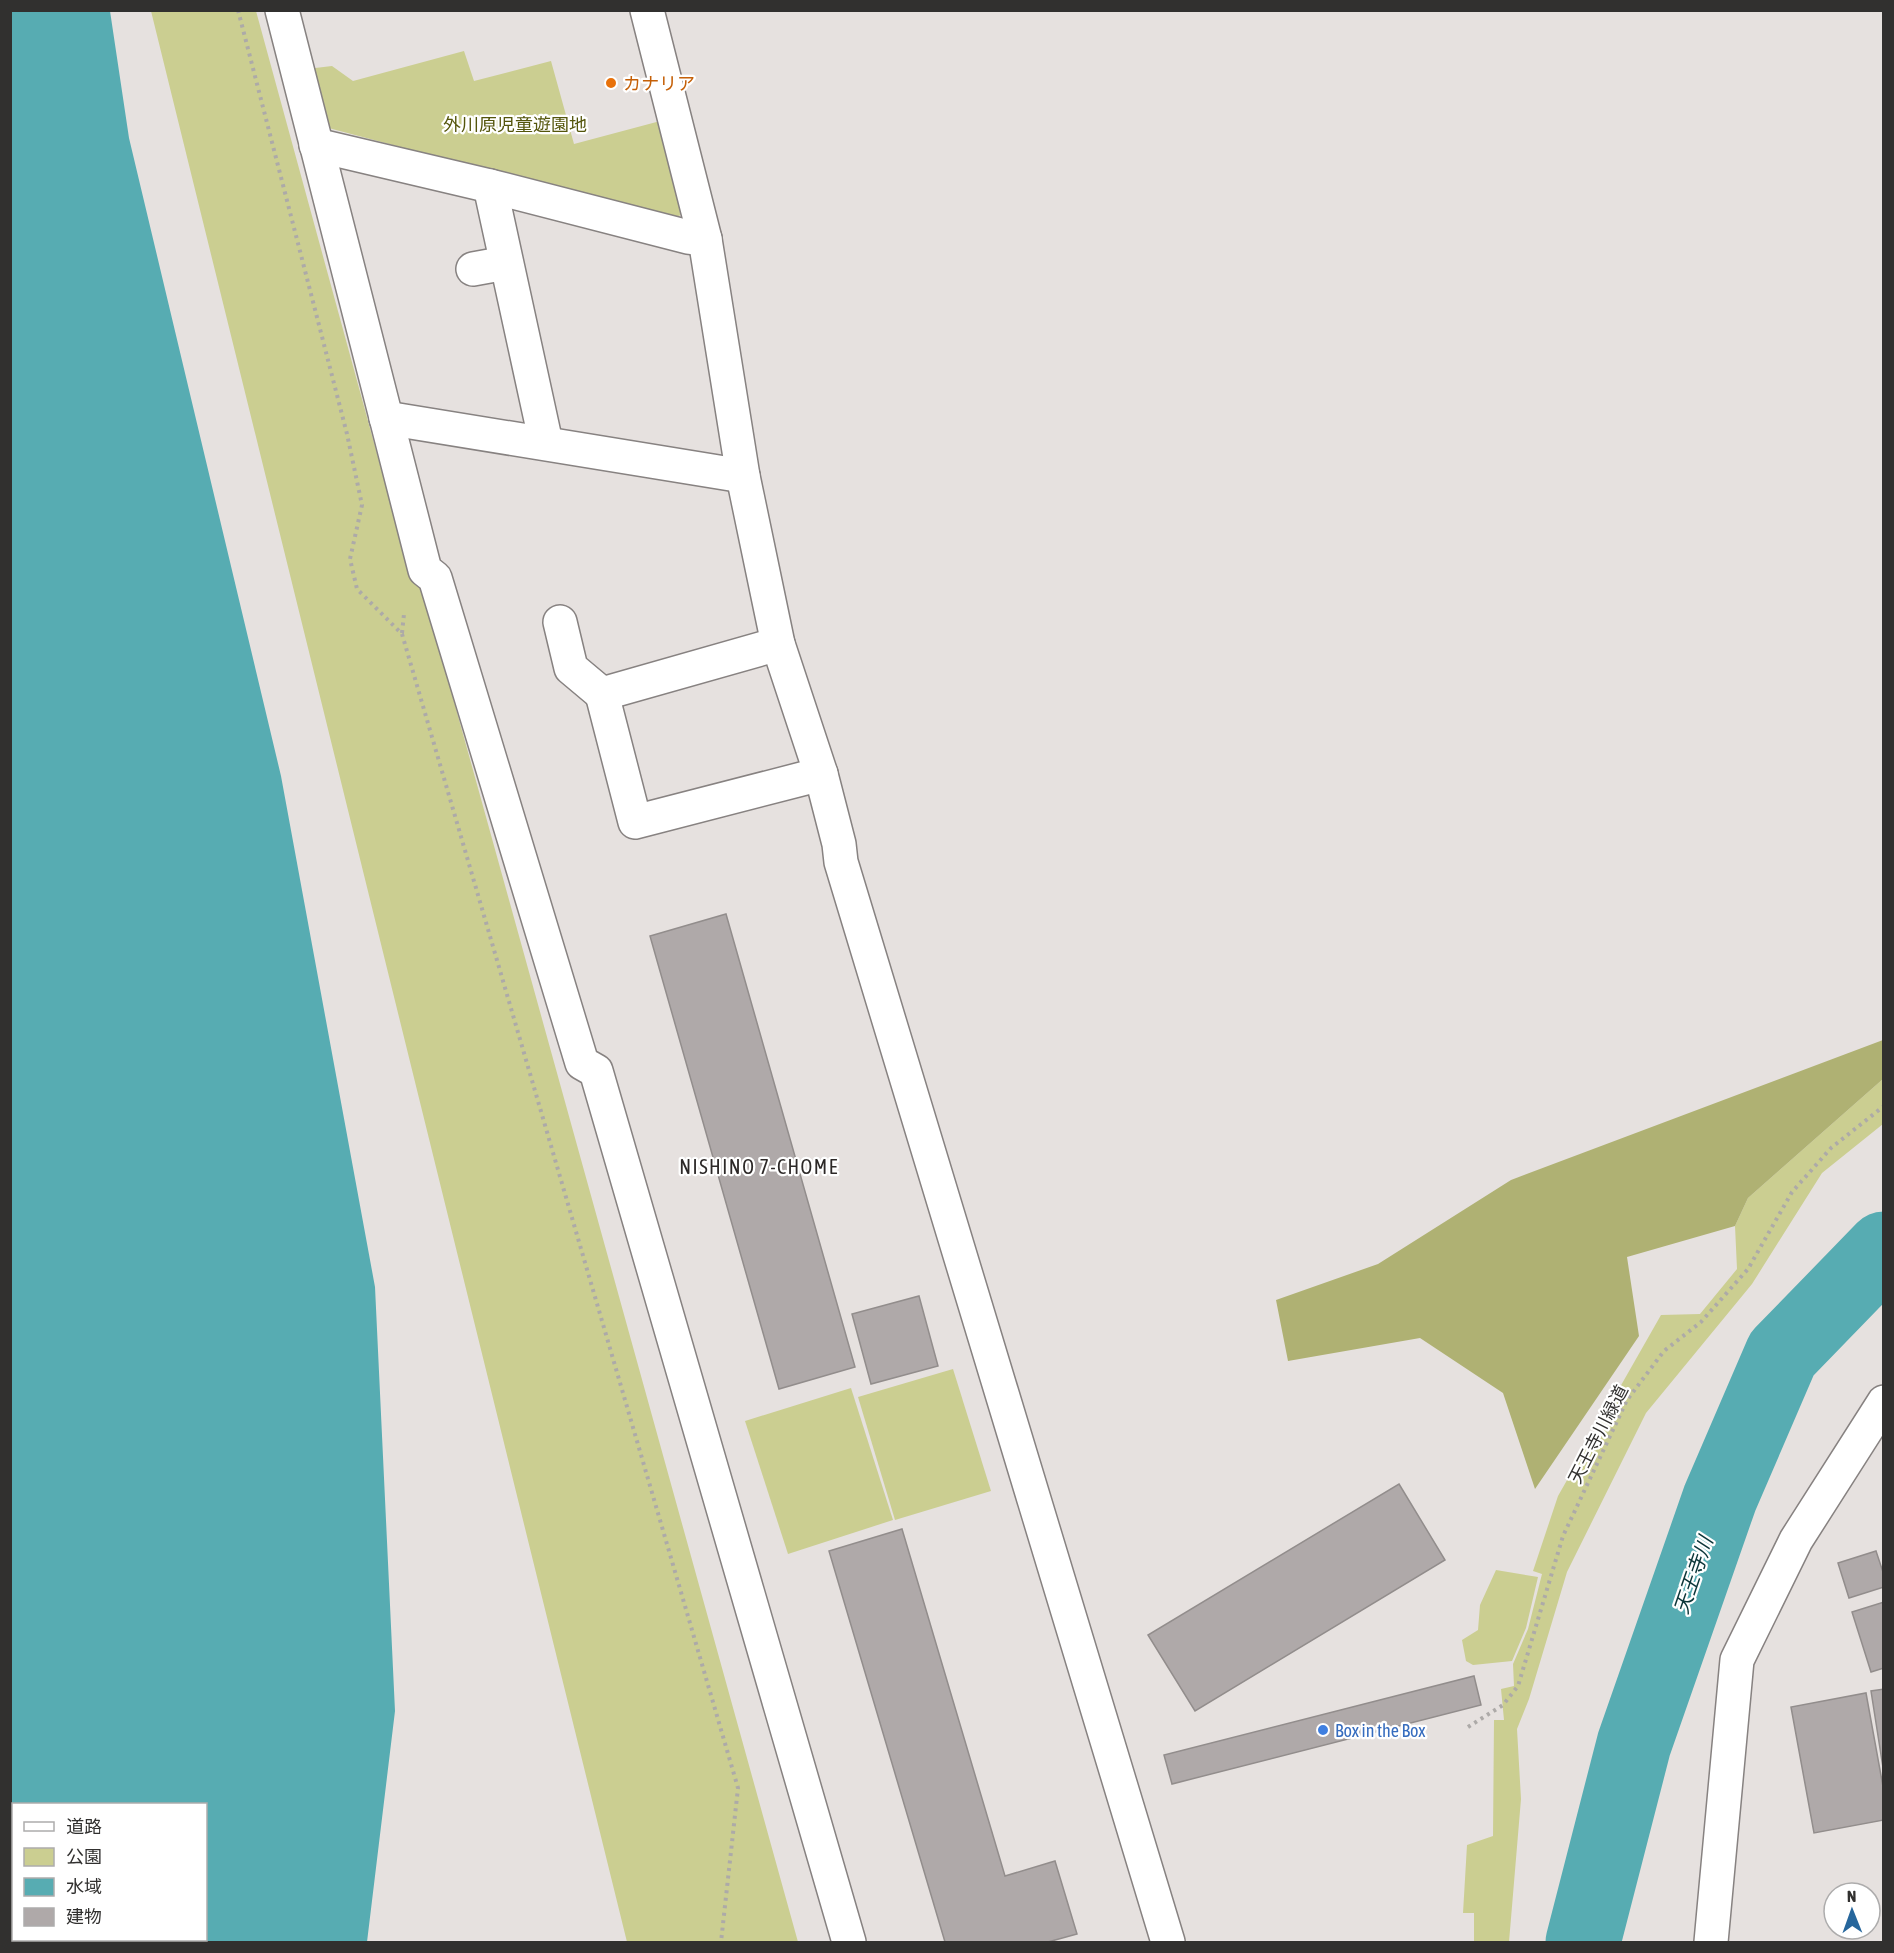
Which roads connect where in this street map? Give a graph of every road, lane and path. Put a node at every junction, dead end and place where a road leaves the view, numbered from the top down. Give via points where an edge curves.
1 (238, 10) edge
2 (282, 10) edge
3 (647, 10) edge
4 (316, 145) junction
5 (490, 186) junction
6 (705, 239) junction
7 (506, 263) junction
8 (473, 270) dead end
9 (386, 418) junction
10 (546, 443) junction
11 (742, 476) junction
12 (560, 622) dead end
13 (778, 644) junction
14 (602, 694) junction
15 (821, 774) junction
16 (1884, 1106) edge
17 (1884, 1402) edge
18 (1468, 1727) dead end
19 (721, 1942) edge
20 (849, 1942) edge
21 (1168, 1942) edge
22 (1711, 1942) edge

1 - 19 path via 362,505 351,558 357,589 402,634 738,1788
2 - 4 street
3 - 6 street
4 - 5 street
4 - 9 street
5 - 6 street
5 - 7 street
6 - 11 street
7 - 8 street
7 - 10 street
9 - 10 street
9 - 20 street via 425,570 435,578 582,1063 596,1071
10 - 11 street
11 - 13 street
12 - 14 street via 571,668
13 - 14 street
13 - 15 street
14 - 15 street via 634,822
15 - 21 street via 841,862
16 - 18 path, 天王寺川緑道 via 1831,1148 1792,1192 1748,1269 1701,1322 1664,1351 1627,1400 1563,1536 1518,1686 1503,1705
17 - 22 street via 1796,1540 1737,1660

